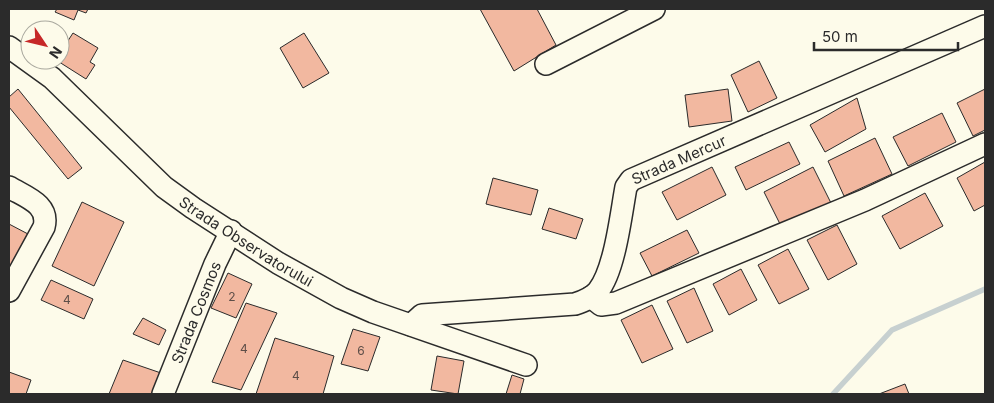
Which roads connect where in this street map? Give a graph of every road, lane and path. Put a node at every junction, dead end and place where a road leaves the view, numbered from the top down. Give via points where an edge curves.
1 (654, 9) edge
2 (985, 26) edge
3 (9, 47) edge
4 (546, 64) dead end
5 (985, 144) edge
6 (9, 187) edge
7 (230, 231) junction
8 (9, 291) edge
9 (591, 297) junction
10 (411, 325) junction
11 (526, 365) dead end
12 (163, 394) edge

1 - 4 street
2 - 9 street, Strada Mercur via 631,180 626,187 608,272
3 - 7 street, Strada Observatorului via 52,78 164,186
5 - 9 street via 865,200 616,303 601,305
6 - 8 street via 42,206 46,216 44,227
7 - 10 street, Strada Observatorului via 278,263 341,298
7 - 12 street, Strada Cosmos
9 - 10 street via 575,304 422,315
10 - 11 street, Strada Observatorului

